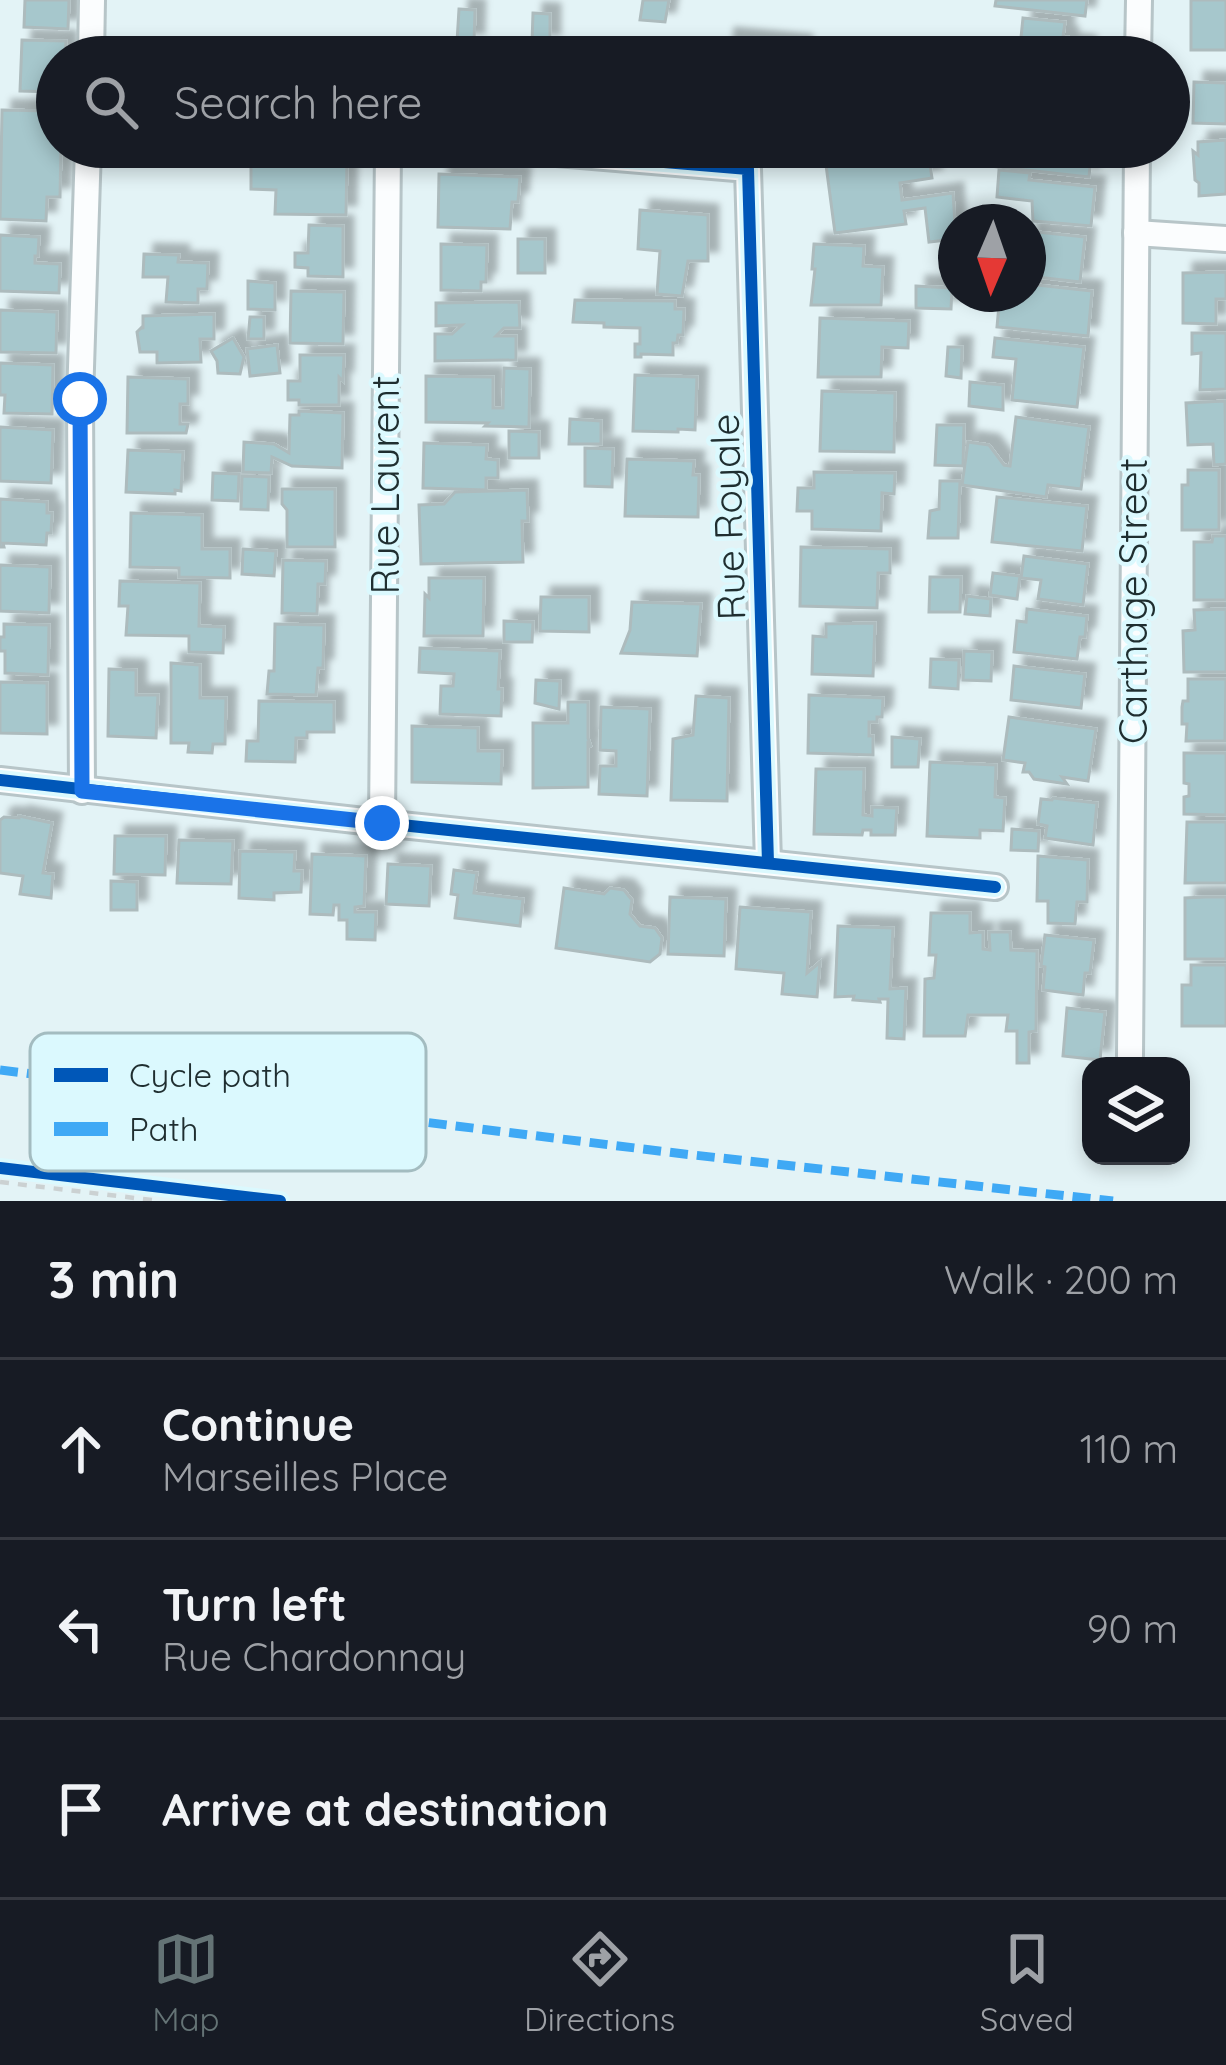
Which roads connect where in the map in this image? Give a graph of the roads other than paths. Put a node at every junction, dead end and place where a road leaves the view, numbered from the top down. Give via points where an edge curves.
1 (92, 0) edge
2 (1139, 0) edge
3 (91, 36) edge
4 (1138, 36) edge
5 (87, 168) edge
6 (388, 168) edge
7 (736, 168) edge
8 (1137, 168) edge
9 (1136, 233) junction
10 (1226, 239) edge
11 (0, 780) edge
12 (82, 791) junction
13 (382, 823) junction
14 (768, 863) junction
15 (995, 887) dead end
16 (1130, 1056) dead end

1 - 3 street
2 - 4 street
5 - 12 street
6 - 13 street, Rue Laurent
7 - 14 street, Rue Royale via 748,169
8 - 9 street, Carthage Street
9 - 10 street
9 - 16 street, Carthage Street
11 - 12 street
12 - 13 street
13 - 14 street
14 - 15 street

